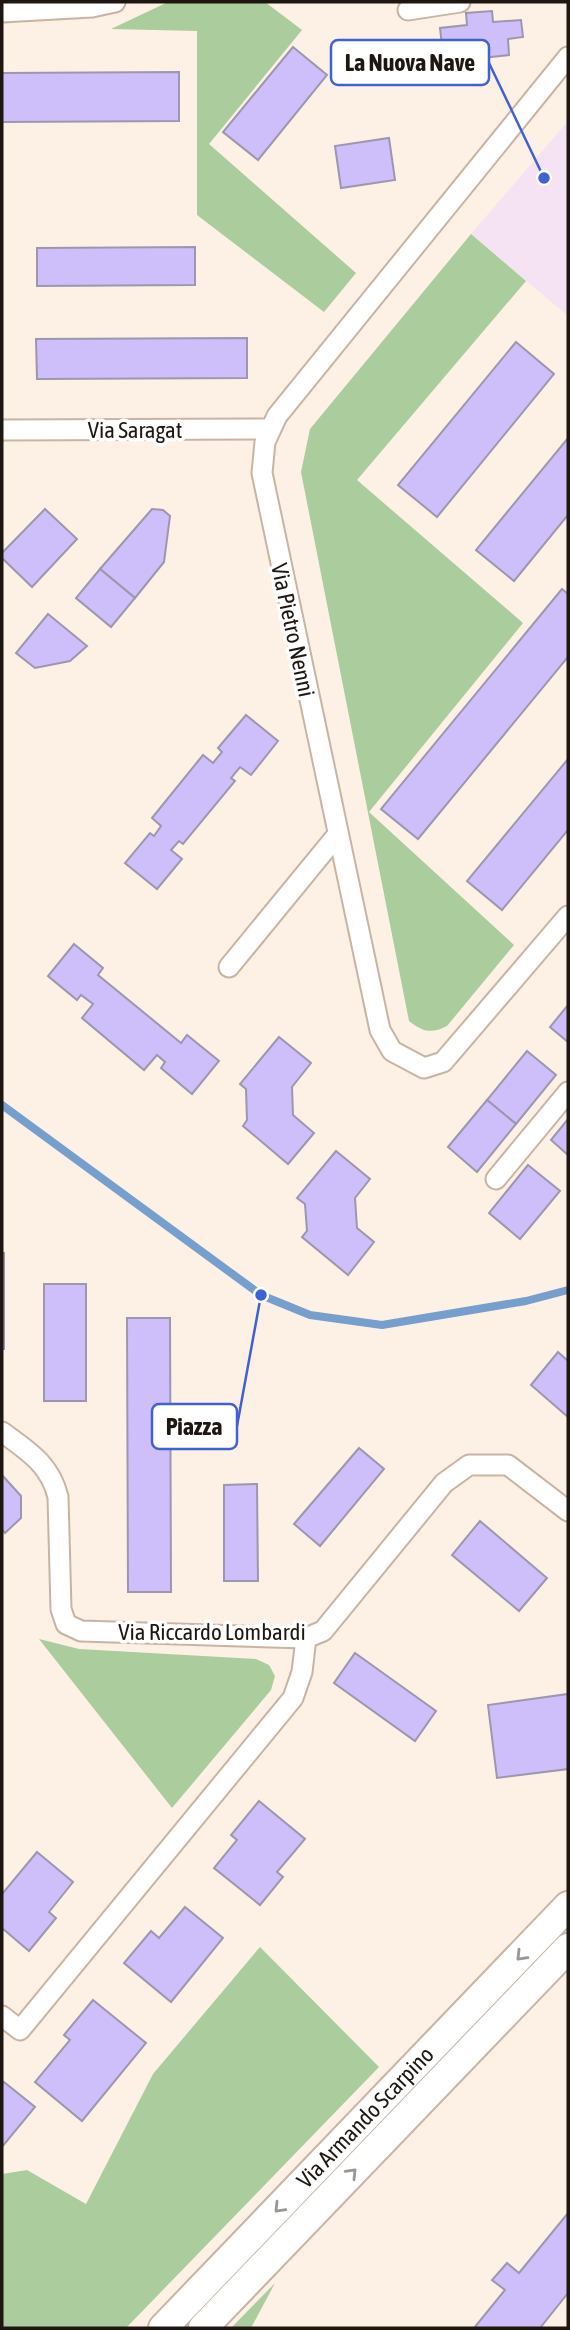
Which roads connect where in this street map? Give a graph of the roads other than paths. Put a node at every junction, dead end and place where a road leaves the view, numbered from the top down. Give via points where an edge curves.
1 (116, 2) edge
2 (460, 2) edge
3 (408, 10) dead end
4 (2, 12) edge
5 (568, 57) edge
6 (269, 429) junction
7 (2, 430) edge
8 (338, 834) junction
9 (564, 929) edge
10 (229, 967) dead end
11 (568, 1092) edge
12 (496, 1179) dead end
13 (2, 1433) edge
14 (568, 1511) edge
15 (306, 1637) junction
16 (568, 1906) edge
17 (568, 1948) edge
18 (2, 2016) edge
19 (163, 2328) edge
20 (202, 2328) edge

1 - 4 street
2 - 3 street
5 - 6 street, Via Pietro Nenni
6 - 7 street, Via Saragat
6 - 8 street, Via Pietro Nenni via 262,473 268,512
8 - 9 street, Via Pietro Nenni via 380,1030 391,1051 407,1062 424,1068 443,1062
8 - 10 street
11 - 12 street
13 - 15 street, Via Riccardo Lombardi via 41,1461 55,1483 61,1609 73,1629
14 - 15 street, Via Riccardo Lombardi via 508,1465 469,1465 444,1483 323,1631
15 - 18 street via 293,1698 20,2030
16 -> 19 street, Via Armando Scarpino
20 -> 17 street, Via Armando Scarpino

